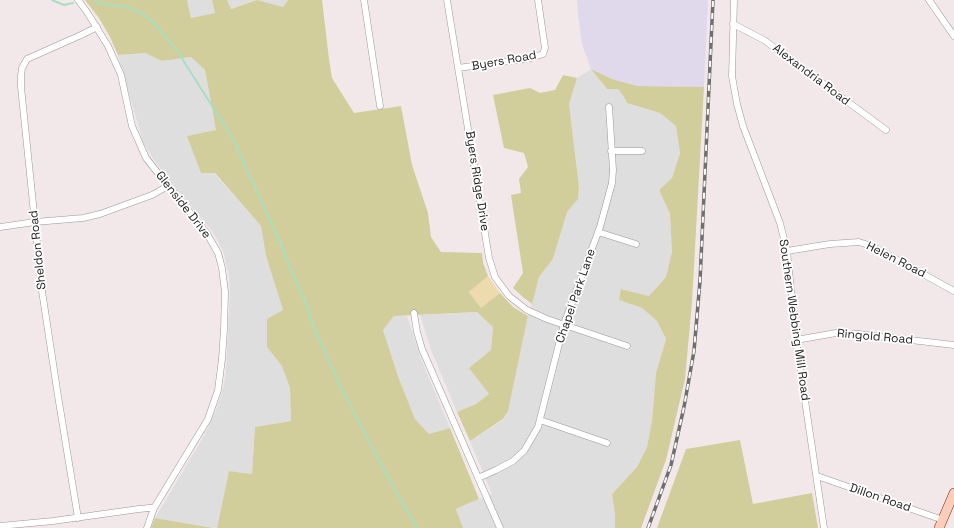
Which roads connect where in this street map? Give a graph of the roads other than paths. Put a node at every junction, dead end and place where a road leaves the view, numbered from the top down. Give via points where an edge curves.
1 (78, 0) edge
2 (364, 0) edge
3 (447, 0) edge
4 (538, 0) edge
5 (734, 0) edge
6 (929, 0) edge
7 (733, 24) junction
8 (97, 27) junction
9 (954, 36) edge
10 (458, 68) junction
11 (380, 106) dead end
12 (609, 107) dead end
13 (886, 130) dead end
14 (611, 151) junction
15 (642, 151) dead end
16 (168, 186) junction
17 (35, 222) junction
18 (0, 227) edge
19 (598, 232) junction
20 (636, 244) dead end
21 (787, 251) junction
22 (954, 290) edge
23 (414, 313) dead end
24 (564, 324) junction
25 (796, 340) junction
26 (954, 345) edge
27 (627, 346) dead end
28 (540, 420) junction
29 (606, 443) dead end
30 (816, 476) junction
31 (478, 478) junction
32 (954, 493) edge
33 (154, 508) junction
34 (78, 518) junction
35 (941, 524) edge
36 (0, 526) edge
37 (20, 526) edge
38 (147, 528) edge
39 (500, 528) edge
40 (824, 528) edge

1 - 8 street, Glenside Drive
2 - 11 street
3 - 10 street, Byers Ridge Drive
4 - 10 street, Byers Road via 545,48 543,54
5 - 7 street, Southern Webbing Mill Road
6 - 9 street
7 - 13 street, Alexandria Road via 764,40
7 - 21 street, Southern Webbing Mill Road via 732,76 736,104 780,223
8 - 16 street, Glenside Drive via 121,75 132,126 146,158
8 - 17 street, Sheldon Road via 27,59 22,68 21,87
10 - 24 street, Byers Ridge Drive via 489,258 495,278 509,296 527,310
12 - 14 street, Chapel Park Lane
14 - 15 street
14 - 19 street, Chapel Park Lane via 612,183
16 - 17 street via 152,195 100,214
16 - 33 street, Glenside Drive via 206,232 218,253 225,292 224,329 218,390 208,419
17 - 18 street
17 - 34 street, Sheldon Road via 42,291
19 - 20 street
19 - 24 street, Chapel Park Lane
21 - 22 street, Helen Road via 859,242 874,247
21 - 25 street, Southern Webbing Mill Road
23 - 31 street via 422,349
24 - 27 street, Byers Ridge Drive
24 - 28 street, Chapel Park Lane
25 - 26 street, Ringold Road via 836,333
25 - 30 street, Southern Webbing Mill Road
28 - 29 street
28 - 31 street, Chapel Park Lane via 524,451 514,460
30 - 35 street, Dillon Road
30 - 40 street, Southern Webbing Mill Road
31 - 39 street
32 - 35 main road
33 - 34 street
33 - 38 street, Glenside Drive
34 - 37 street
36 - 37 street

